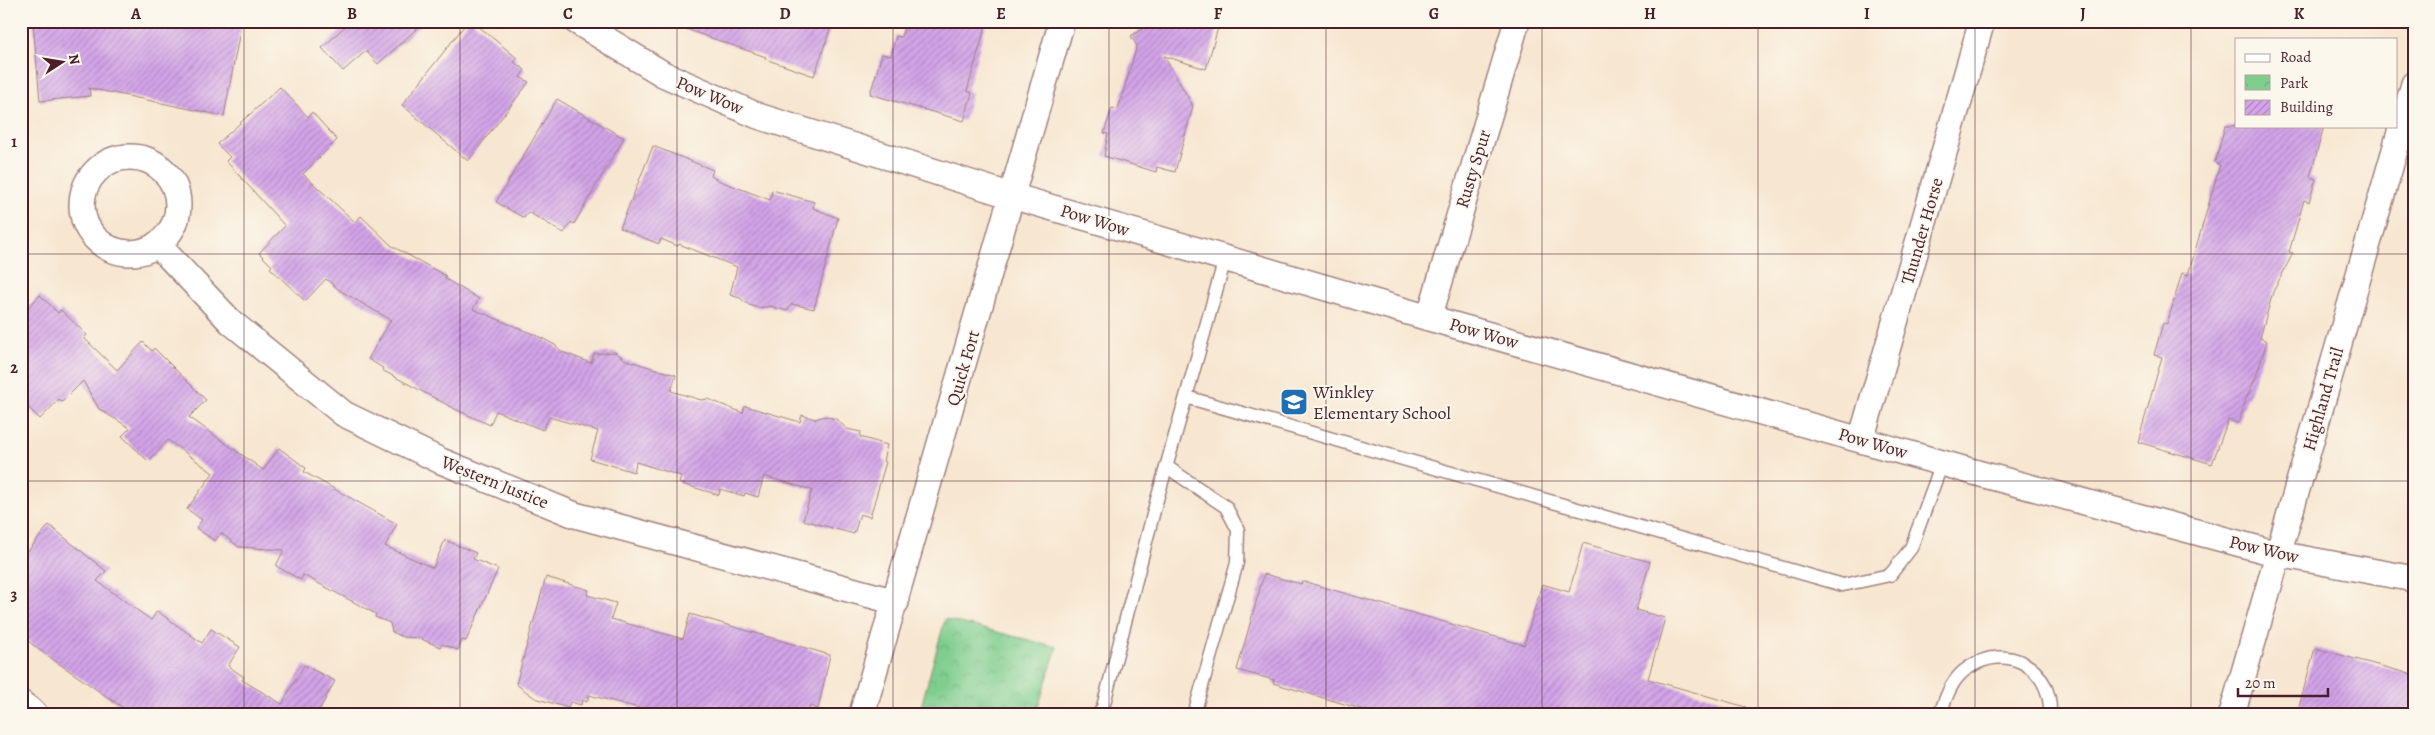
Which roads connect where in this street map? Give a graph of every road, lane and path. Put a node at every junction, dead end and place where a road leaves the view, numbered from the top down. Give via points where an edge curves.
1 (576, 21) edge
2 (1062, 21) edge
3 (1517, 21) edge
4 (1982, 21) edge
5 (2414, 84) edge
6 (1012, 196) junction
7 (157, 244) dead end
8 (1226, 259) junction
9 (1429, 318) junction
10 (1186, 396) junction
11 (1861, 440) junction
12 (1942, 463) junction
13 (1167, 467) junction
14 (2278, 554) junction
15 (2414, 579) edge
16 (896, 602) junction
17 (21, 703) edge
18 (35, 714) edge
19 (862, 714) edge
20 (1098, 714) edge
21 (1194, 714) edge
22 (1940, 714) edge
23 (2050, 714) edge
24 (2232, 714) edge

1 - 6 street, Pow Wow via 663,74 758,116
2 - 6 street, Quick Fort
3 - 9 street, Rusty Spur
4 - 11 street, Thunder Horse
5 - 14 street, Highland Trail
6 - 8 street, Pow Wow
6 - 16 street, Quick Fort
7 - 16 street, Western Justice via 231,322 344,414 441,461 575,515
8 - 9 street, Pow Wow
8 - 10 lane
9 - 11 street, Pow Wow
10 - 12 lane via 1843,585 1890,576 1911,548
10 - 13 lane
11 - 12 street, Pow Wow
12 - 14 street, Pow Wow
13 - 20 lane via 1103,708
13 - 21 lane via 1226,507 1238,530 1238,563
14 - 15 street, Pow Wow
14 - 24 street, Highland Trail
16 - 19 street, Quick Fort
17 - 18 street
22 - 23 lane via 1948,691 1966,668 1986,659 2010,657 2029,665 2045,682 2051,700

